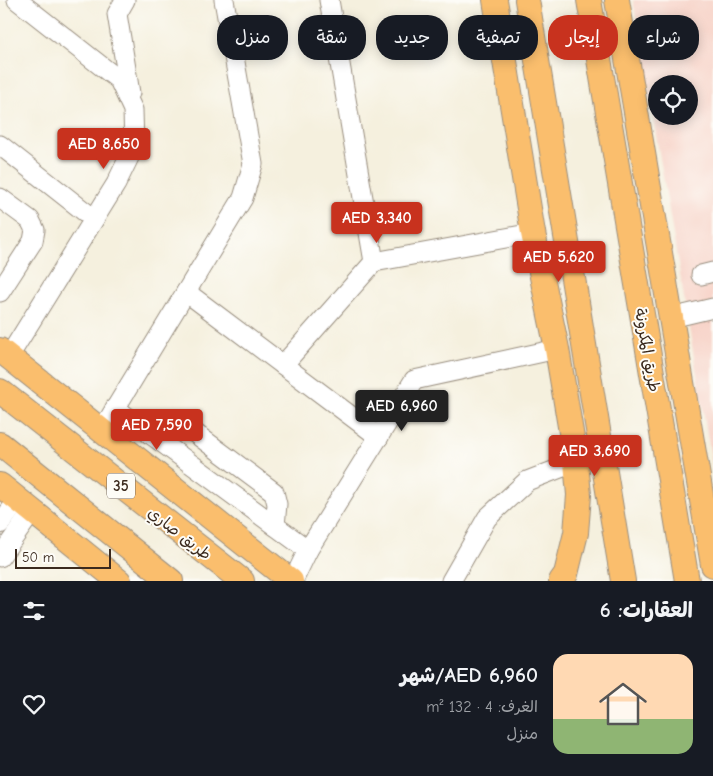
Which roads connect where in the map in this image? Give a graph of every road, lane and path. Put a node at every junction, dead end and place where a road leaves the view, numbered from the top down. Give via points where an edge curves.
1 (17, 0) edge
2 (125, 0) edge
3 (224, 0) edge
4 (329, 0) edge
5 (495, 0) edge
6 (527, 0) edge
7 (589, 0) edge
8 (617, 0) edge
9 (133, 110) junction
10 (0, 145) edge
11 (0, 198) edge
12 (94, 219) junction
13 (533, 233) junction
14 (570, 261) junction
15 (374, 262) junction
16 (540, 266) junction
17 (0, 292) edge
18 (186, 292) junction
19 (713, 308) edge
20 (672, 318) junction
21 (556, 349) junction
22 (4, 354) edge
23 (283, 365) junction
24 (46, 388) junction
25 (0, 391) edge
26 (116, 408) junction
27 (26, 412) junction
28 (101, 432) junction
29 (150, 434) junction
30 (379, 437) junction
31 (0, 444) edge
32 (602, 455) junction
33 (230, 459) junction
34 (576, 462) junction
35 (214, 481) junction
36 (11, 496) edge
37 (196, 506) junction
38 (1, 520) edge
39 (275, 526) junction
40 (308, 550) junction
41 (0, 557) edge
42 (713, 566) edge
43 (686, 576) edge
44 (119, 581) edge
45 (171, 581) edge
46 (242, 581) edge
47 (292, 581) edge
48 (451, 581) edge
49 (561, 581) edge
50 (623, 581) edge

1 - 9 street via 119,80
2 - 9 street via 117,14
3 - 18 street via 253,164 242,198
4 - 15 street
5 - 13 main road
6 - 14 main road
7 - 43 main road, طريق المكرونة
8 - 20 main road
9 - 12 street via 134,147
10 - 12 street
11 - 17 street via 30,220 35,230 33,241
12 - 22 street
13 - 15 street
13 - 16 main road
14 - 16 main road
14 - 32 main road
15 - 23 street
16 - 21 main road
18 - 23 street
18 - 26 street
19 - 20 street
20 - 42 main road
21 - 30 street via 414,380
21 - 34 main road
22 - 24 main road
23 - 30 street
24 - 27 main road
24 - 28 main road
25 - 27 main road, طريق صاري / 35
26 - 28 street
26 - 29 street
27 - 46 main road, طريق صاري / 35
28 - 37 main road
29 - 33 street via 170,422 184,425
29 - 35 street
30 - 40 street
31 - 45 main road
32 - 34 main road
32 - 50 main road
33 - 35 street
33 - 39 street via 274,492 277,504
34 - 48 street via 527,481 487,518
34 - 49 main road via 579,495 576,533 566,574
35 - 37 street
35 - 39 street
36 - 38 street
36 - 41 street
36 - 44 main road
37 - 47 main road
39 - 40 street
40 - 47 street
42 - 43 main road

